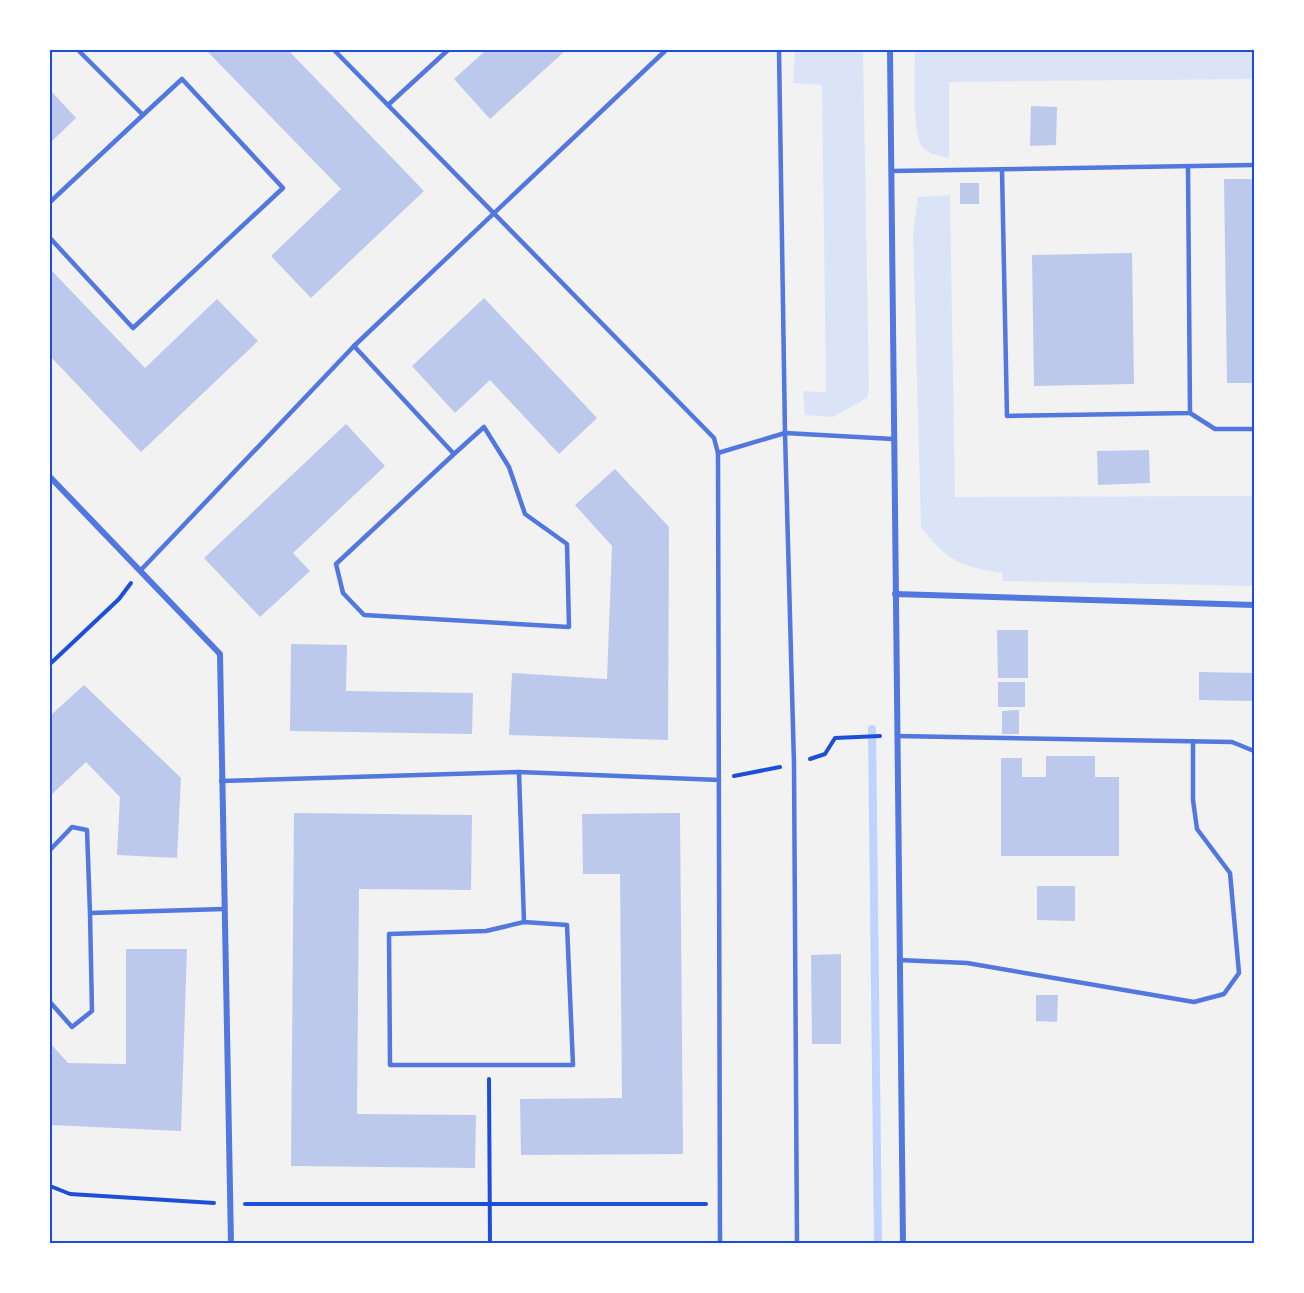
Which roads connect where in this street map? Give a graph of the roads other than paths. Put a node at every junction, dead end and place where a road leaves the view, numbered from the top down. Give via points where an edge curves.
1 (78, 50) edge
2 (334, 50) edge
3 (448, 50) edge
4 (666, 50) edge
5 (779, 50) edge
6 (890, 50) edge
7 (388, 105) junction
8 (143, 115) junction
9 (1254, 165) edge
10 (1188, 166) junction
11 (1002, 170) junction
12 (891, 171) junction
13 (50, 202) edge
14 (494, 213) junction
15 (50, 238) edge
16 (354, 346) junction
17 (1190, 412) junction
18 (1254, 429) edge
19 (785, 434) junction
20 (893, 439) junction
21 (718, 453) junction
22 (453, 454) junction
23 (50, 477) edge
24 (140, 571) junction
25 (895, 594) junction
26 (1254, 605) edge
27 (897, 736) junction
28 (1193, 741) junction
29 (1254, 751) edge
30 (519, 772) junction
31 (719, 780) junction
32 (221, 781) junction
33 (50, 850) edge
34 (224, 909) junction
35 (90, 913) junction
36 (524, 922) junction
37 (899, 960) junction
38 (50, 1002) edge
39 (231, 1244) edge
40 (720, 1244) edge
41 (797, 1244) edge
42 (903, 1244) edge

1 - 8 lane
2 - 7 lane
3 - 7 lane
4 - 14 lane
5 - 19 lane
6 - 12 street
7 - 14 lane
8 - 13 lane
8 - 15 lane via 182,79 283,188 132,328
9 - 10 lane
10 - 11 lane
10 - 17 lane
11 - 12 lane
11 - 17 lane via 1007,416
12 - 20 street
14 - 16 lane
14 - 21 lane via 714,438
16 - 22 lane
16 - 24 lane
17 - 18 lane via 1215,429
19 - 20 lane
19 - 21 lane
19 - 41 lane via 794,764
20 - 25 street
21 - 31 lane
22 - 22 lane via 336,564 343,593 363,615 569,627 567,544 525,514 509,467 484,427
23 - 24 street
24 - 32 street via 220,654
25 - 26 street
25 - 27 street
27 - 28 lane
27 - 37 street
28 - 29 lane via 1232,742
28 - 37 lane via 1197,829 1230,873 1239,973 1224,994 1194,1002 967,963
30 - 31 lane
30 - 32 lane
30 - 36 lane
31 - 40 lane
32 - 34 street
33 - 35 lane via 72,827 87,830
34 - 35 lane
34 - 39 street
35 - 38 lane via 92,1011 72,1027
36 - 36 lane via 486,931 389,934 390,1065 573,1065 567,925
37 - 42 street

